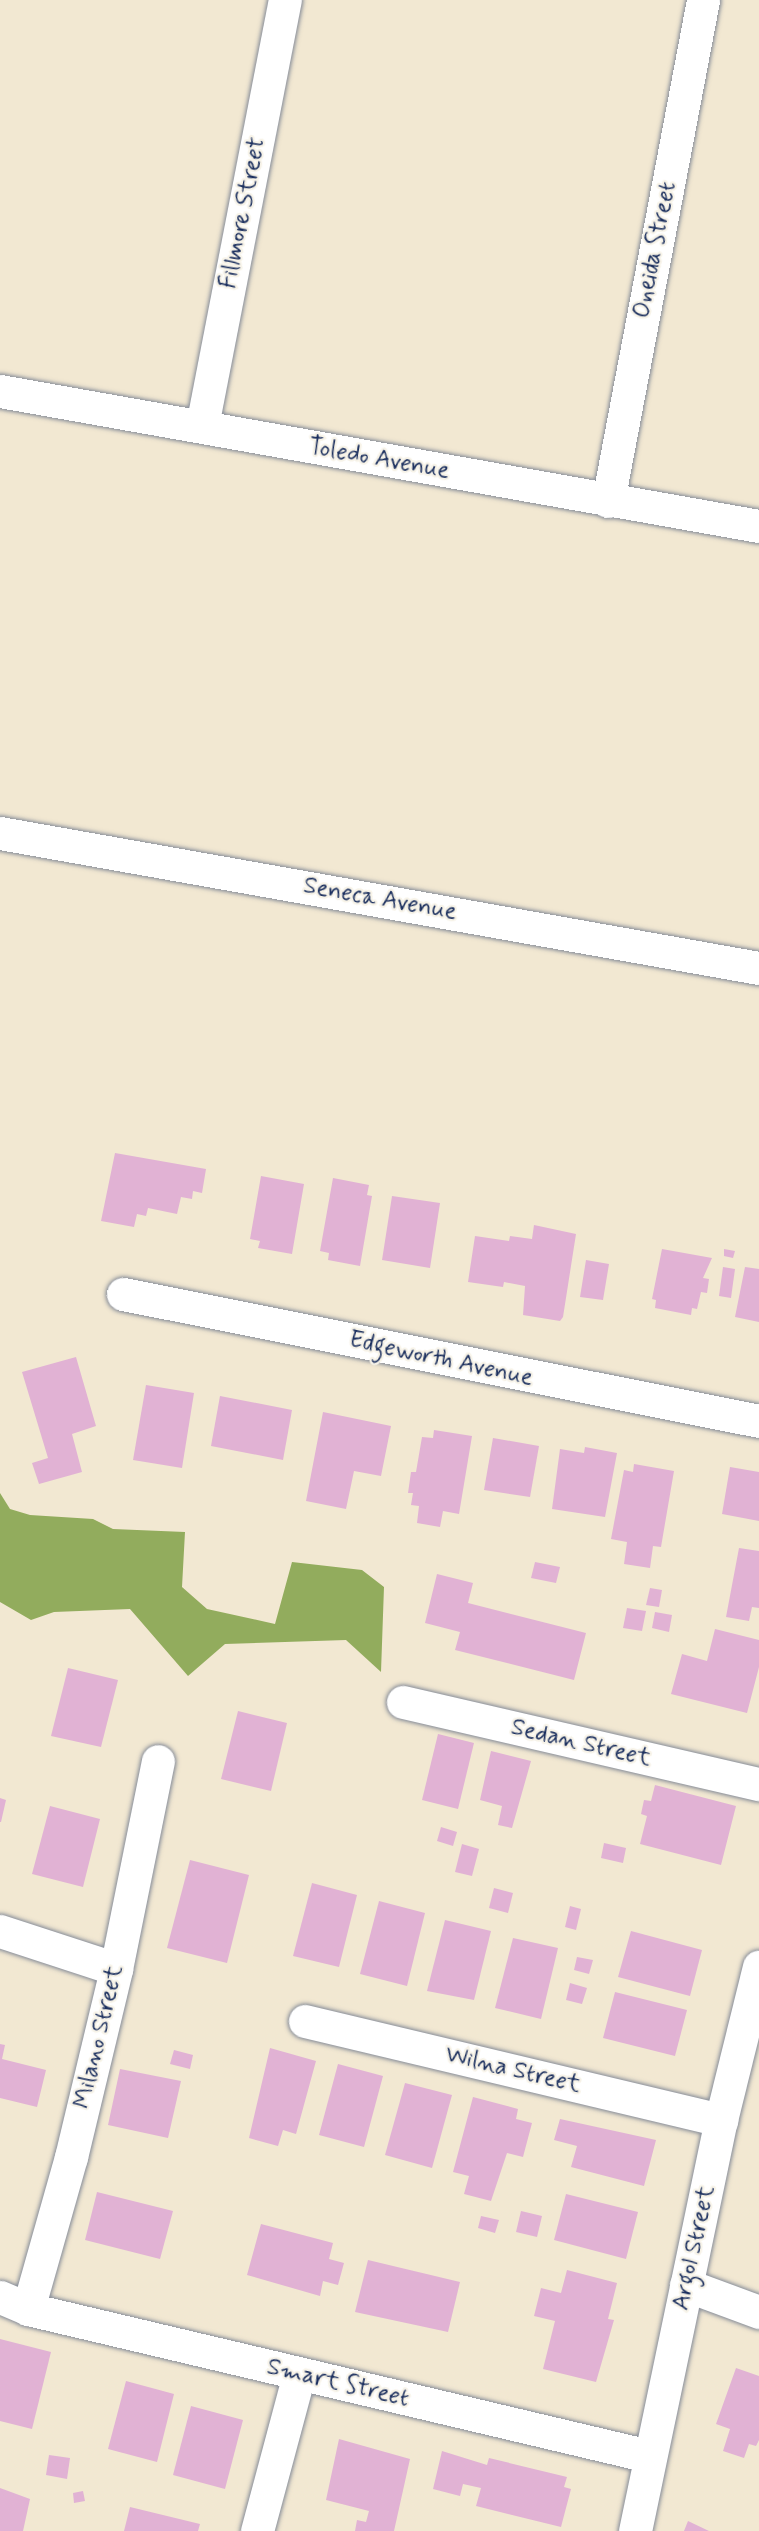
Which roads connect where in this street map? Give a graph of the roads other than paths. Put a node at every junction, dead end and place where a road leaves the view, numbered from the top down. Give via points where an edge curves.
1 (285, 0) edge
2 (703, 0) edge
3 (0, 391) edge
4 (202, 426) junction
5 (608, 501) junction
6 (759, 526) edge
7 (0, 833) edge
8 (759, 968) edge
9 (123, 1294) dead end
10 (759, 1421) edge
11 (403, 1702) dead end
12 (158, 1761) dead end
13 (759, 1784) edge
14 (0, 1931) edge
15 (759, 1967) edge
16 (116, 1969) junction
17 (305, 2020) dead end
18 (721, 2120) junction
19 (686, 2285) junction
20 (14, 2303) edge
21 (759, 2312) edge
22 (299, 2374) junction
23 (649, 2456) junction
24 (257, 2531) edge
25 (635, 2531) edge

1 - 4 street, Fillmore Street
2 - 5 street, Oneida Street
3 - 4 street, Toledo Avenue
4 - 5 street, Toledo Avenue
5 - 6 street, Toledo Avenue
7 - 8 street, Seneca Avenue
9 - 10 street, Edgeworth Avenue
11 - 13 street, Sedan Street
12 - 16 street, Milano Street
14 - 16 street
15 - 18 street, Argol Street
16 - 20 street, Milano Street via 71,2157
17 - 18 street, Wilna Street
18 - 19 street, Argol Street
19 - 21 street
19 - 23 street, Argol Street
20 - 22 street, Smart Street
22 - 23 street, Smart Street
22 - 24 street
23 - 25 street, Argol Street

